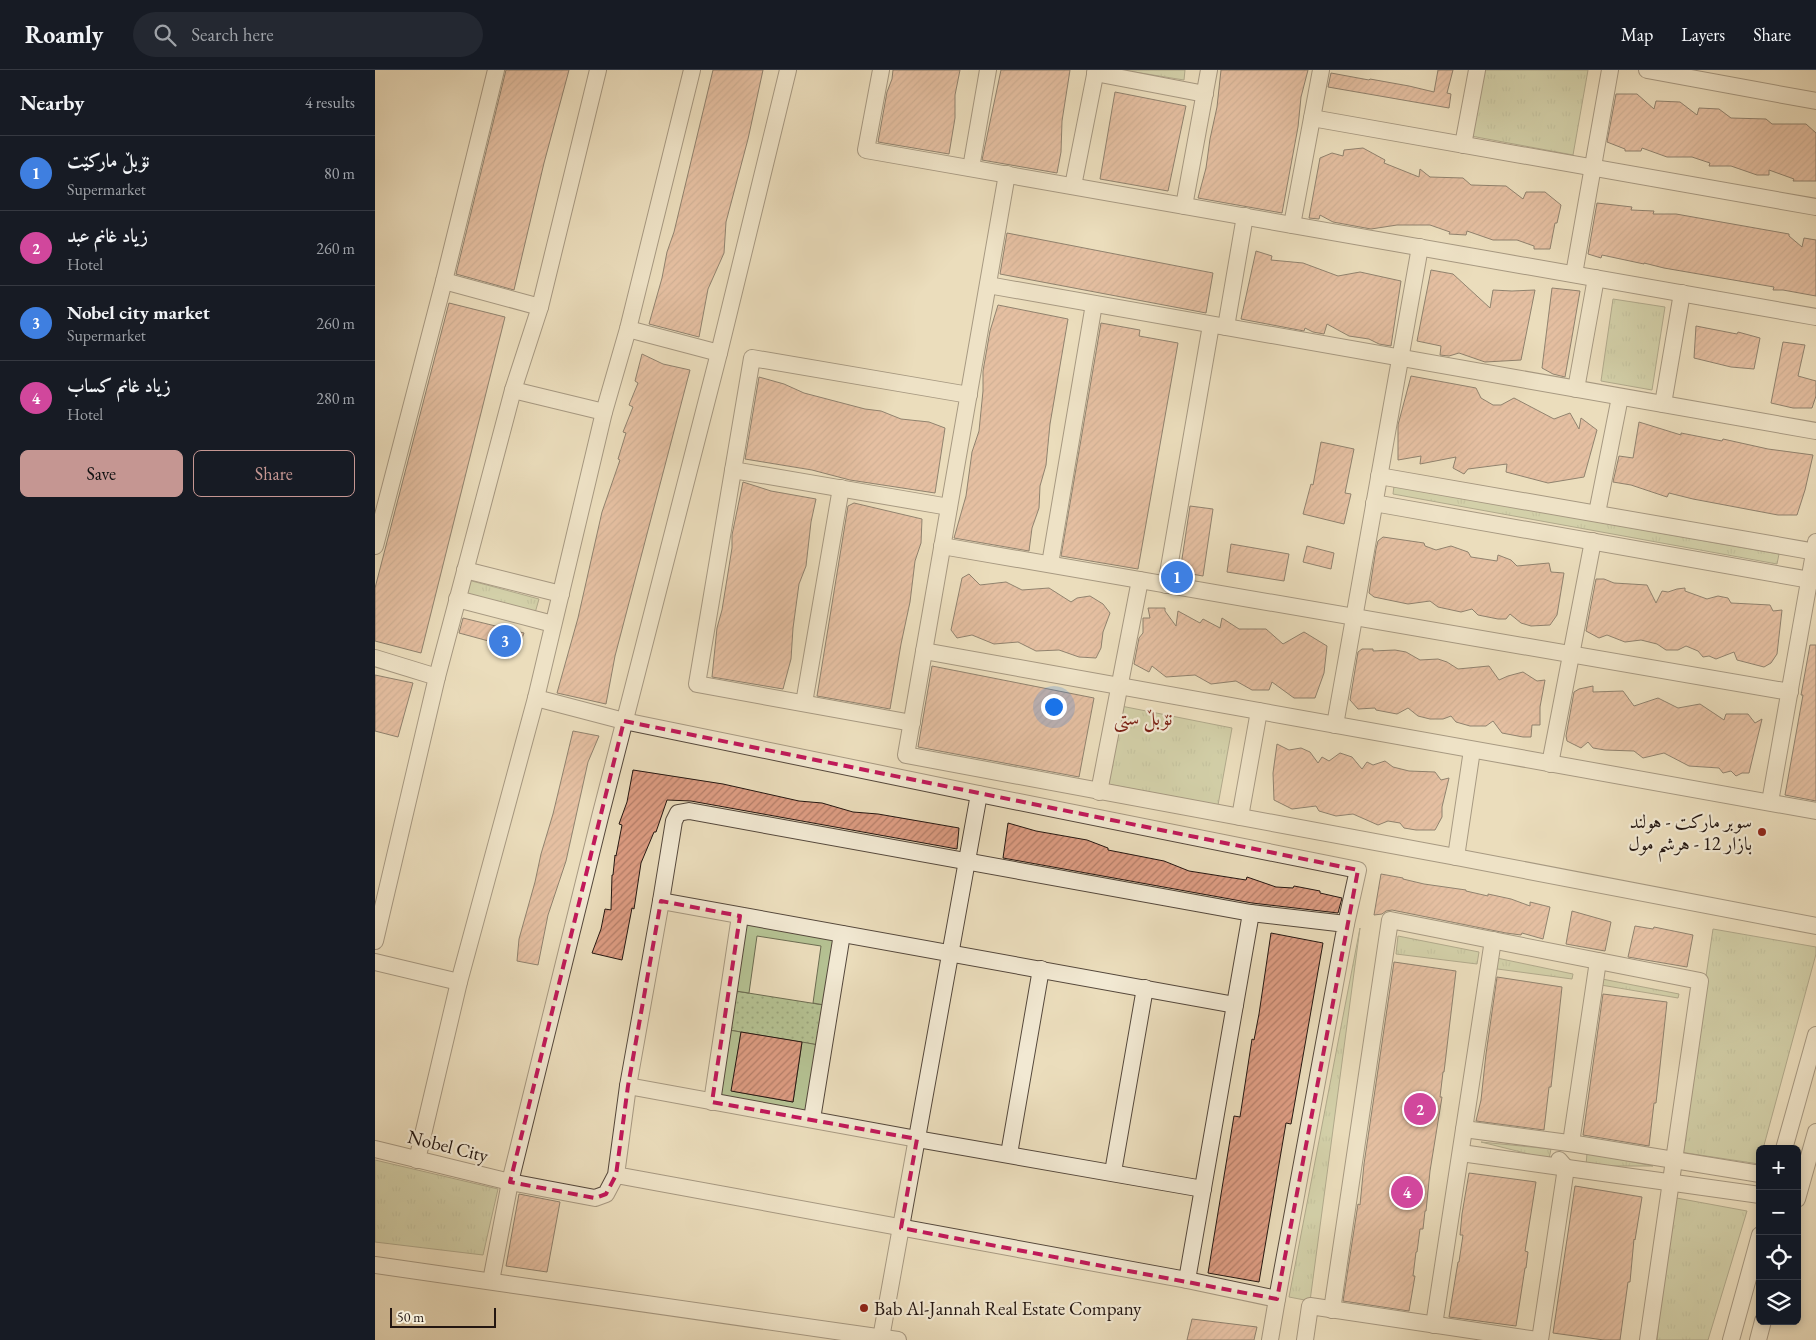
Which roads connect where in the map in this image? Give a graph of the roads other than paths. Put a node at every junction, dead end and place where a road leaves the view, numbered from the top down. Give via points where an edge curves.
1 (496, 70) edge
2 (598, 70) edge
3 (692, 70) edge
4 (788, 70) edge
5 (881, 70) edge
6 (988, 70) edge
7 (1209, 70) edge
8 (1321, 70) edge
9 (1477, 70) edge
10 (1611, 70) edge
11 (1647, 70) edge
12 (1095, 72) edge
13 (1205, 94) junction
14 (1816, 101) edge
15 (1312, 118) junction
16 (1463, 145) junction
17 (971, 168) junction
18 (1593, 168) junction
19 (1007, 174) junction
20 (1073, 186) junction
21 (1184, 206) junction
22 (1816, 206) edge
23 (1245, 216) junction
24 (1293, 225) junction
25 (1420, 247) junction
26 (1574, 274) junction
27 (1596, 278) junction
28 (444, 282) junction
29 (987, 285) junction
30 (1682, 293) junction
31 (1094, 304) junction
32 (540, 307) junction
33 (1816, 317) edge
34 (1219, 326) junction
35 (628, 329) junction
36 (719, 352) junction
37 (1400, 358) junction
38 (1576, 389) junction
39 (513, 390) junction
40 (969, 395) junction
41 (1620, 397) junction
42 (1663, 404) junction
43 (604, 412) junction
44 (1816, 431) edge
45 (733, 470) junction
46 (1379, 476) junction
47 (841, 488) junction
48 (1374, 503) junction
49 (949, 506) junction
50 (1597, 513) junction
51 (1593, 541) junction
52 (375, 546) edge
53 (942, 546) junction
54 (1815, 548) edge
55 (1049, 564) junction
56 (465, 570) junction
57 (1140, 580) junction
58 (1813, 581) edge
59 (1166, 584) junction
60 (561, 594) junction
61 (457, 598) junction
62 (1354, 617) junction
63 (553, 624) junction
64 (924, 651) junction
65 (1571, 654) junction
66 (375, 658) edge
67 (437, 677) junction
68 (1120, 686) junction
69 (1789, 692) junction
70 (536, 698) junction
71 (804, 703) junction
72 (1259, 711) junction
73 (624, 721) junction
74 (912, 722) junction
75 (1335, 725) junction
76 (1472, 750) junction
77 (1550, 764) junction
78 (1099, 792) junction
79 (979, 794) junction
80 (1770, 802) junction
81 (1816, 811) edge
82 (1240, 817) junction
83 (1456, 857) junction
84 (967, 862) junction
85 (661, 902) junction
86 (1251, 913) junction
87 (740, 916) junction
88 (1346, 924) junction
89 (1816, 926) edge
90 (842, 934) junction
91 (1493, 940) junction
92 (375, 941) edge
93 (951, 954) junction
94 (1598, 961) junction
95 (375, 962) edge
96 (1041, 969) junction
97 (459, 982) junction
98 (1145, 988) junction
99 (1235, 1005) junction
100 (1816, 1036) edge
101 (628, 1086) junction
102 (712, 1102) junction
103 (812, 1119) junction
104 (1464, 1129) junction
105 (1816, 1132) edge
106 (917, 1139) junction
107 (1572, 1143) junction
108 (1785, 1145) edge
109 (375, 1149) edge
110 (1461, 1152) junction
111 (1009, 1154) junction
112 (417, 1160) junction
113 (1675, 1161) junction
114 (1569, 1168) junction
115 (1113, 1172) junction
116 (1756, 1173) edge
117 (616, 1175) junction
118 (1672, 1181) junction
119 (511, 1182) junction
120 (1203, 1189) junction
121 (1800, 1190) edge
122 (1756, 1194) edge
123 (901, 1228) junction
124 (1756, 1249) edge
125 (375, 1265) edge
126 (1187, 1280) junction
127 (491, 1282) junction
128 (1277, 1299) junction
129 (1332, 1310) junction
130 (1434, 1325) junction
131 (1762, 1325) edge
132 (881, 1338) junction
133 (898, 1340) edge
134 (1270, 1340) edge
135 (1305, 1340) edge
136 (1538, 1340) edge
137 (1648, 1340) edge
138 (1731, 1340) edge
139 (1758, 1340) edge

1 - 28 street
2 - 32 street
3 - 35 street
4 - 36 street
5 - 17 street via 867,150
6 - 17 street
7 - 13 street
8 - 15 street
9 - 16 street
10 - 18 street
11 - 14 street
12 - 13 street
12 - 20 street
13 - 21 street
15 - 16 street
15 - 24 street
16 - 18 street
17 - 19 street
18 - 22 street
18 - 26 street
19 - 20 street
19 - 29 street
20 - 21 street
21 - 23 street
23 - 24 street
23 - 34 street
24 - 25 street
25 - 26 street
25 - 37 street
26 - 27 street
27 - 30 street
27 - 38 street
28 - 32 street
28 - 52 street
29 - 31 street
29 - 40 street
30 - 33 street
30 - 42 street
31 - 34 street
31 - 55 street
32 - 39 street
34 - 37 street
34 - 59 street
35 - 36 street
35 - 43 street
36 - 73 street
37 - 38 street
37 - 46 street
38 - 41 street
39 - 43 street
39 - 56 street
40 - 45 street via 752,358
40 - 49 street
41 - 42 street
41 - 50 street
42 - 44 street
43 - 60 street
45 - 47 street
45 - 71 street via 697,684
46 - 48 street
46 - 50 street
47 - 49 street
47 - 71 street
48 - 51 street
48 - 62 street
49 - 53 street
50 - 54 street
51 - 58 street
51 - 65 street
53 - 55 street
53 - 64 street
54 - 58 street
55 - 57 street
56 - 60 street
56 - 61 street
57 - 59 street
57 - 68 street
58 - 69 street
59 - 62 street
60 - 63 street
61 - 63 street
61 - 67 street
62 - 65 street
62 - 75 street
63 - 70 street
64 - 68 street
64 - 74 street
65 - 69 street
65 - 77 street
66 - 67 street
67 - 92 street
68 - 72 street
68 - 78 street
69 - 80 street
70 - 73 street
70 - 97 street
71 - 74 street
72 - 75 street
72 - 82 street
73 - 79 street
73 - 119 street
74 - 78 street via 906,755
75 - 76 street
76 - 77 street
76 - 83 street
77 - 80 street
78 - 82 street
79 - 84 street
79 - 88 street via 1358,870
80 - 81 street
82 - 83 street
83 - 89 street
84 - 85 street via 689,811 678,813 674,821
84 - 86 street
84 - 93 street
85 - 87 street
85 - 101 street
86 - 88 street
86 - 99 street
87 - 90 street
87 - 102 street
88 - 128 street
90 - 93 street
90 - 103 street
91 - 94 street
91 - 104 street
91 - 129 street via 1390,920
93 - 96 street
93 - 106 street
94 - 107 street
94 - 113 street via 1700,981
95 - 97 street
96 - 98 street
96 - 111 street
97 - 112 street
98 - 99 street
98 - 115 street
99 - 120 street
100 - 108 street
101 - 102 street
101 - 117 street
102 - 103 street
103 - 106 street
104 - 107 street
104 - 110 street
105 - 121 street
106 - 111 street
106 - 123 street
107 - 113 street
107 - 114 street via 1581,1150 1582,1157 1578,1164
109 - 112 street, Nobel City
110 - 114 street
110 - 130 street
111 - 115 street
112 - 119 street, Nobel City
113 - 116 street
113 - 118 street
114 - 118 street
114 - 136 street
115 - 120 street
117 - 119 street, Nobel City via 606,1194 595,1198
117 - 123 street
118 - 122 street
118 - 137 street
119 - 127 street
120 - 126 street
123 - 126 street
123 - 132 street
124 - 138 street
125 - 127 street
126 - 128 street
127 - 132 street
128 - 134 street
129 - 130 street
129 - 135 street via 1310,1306
130 - 136 street
131 - 139 street
132 - 133 street

